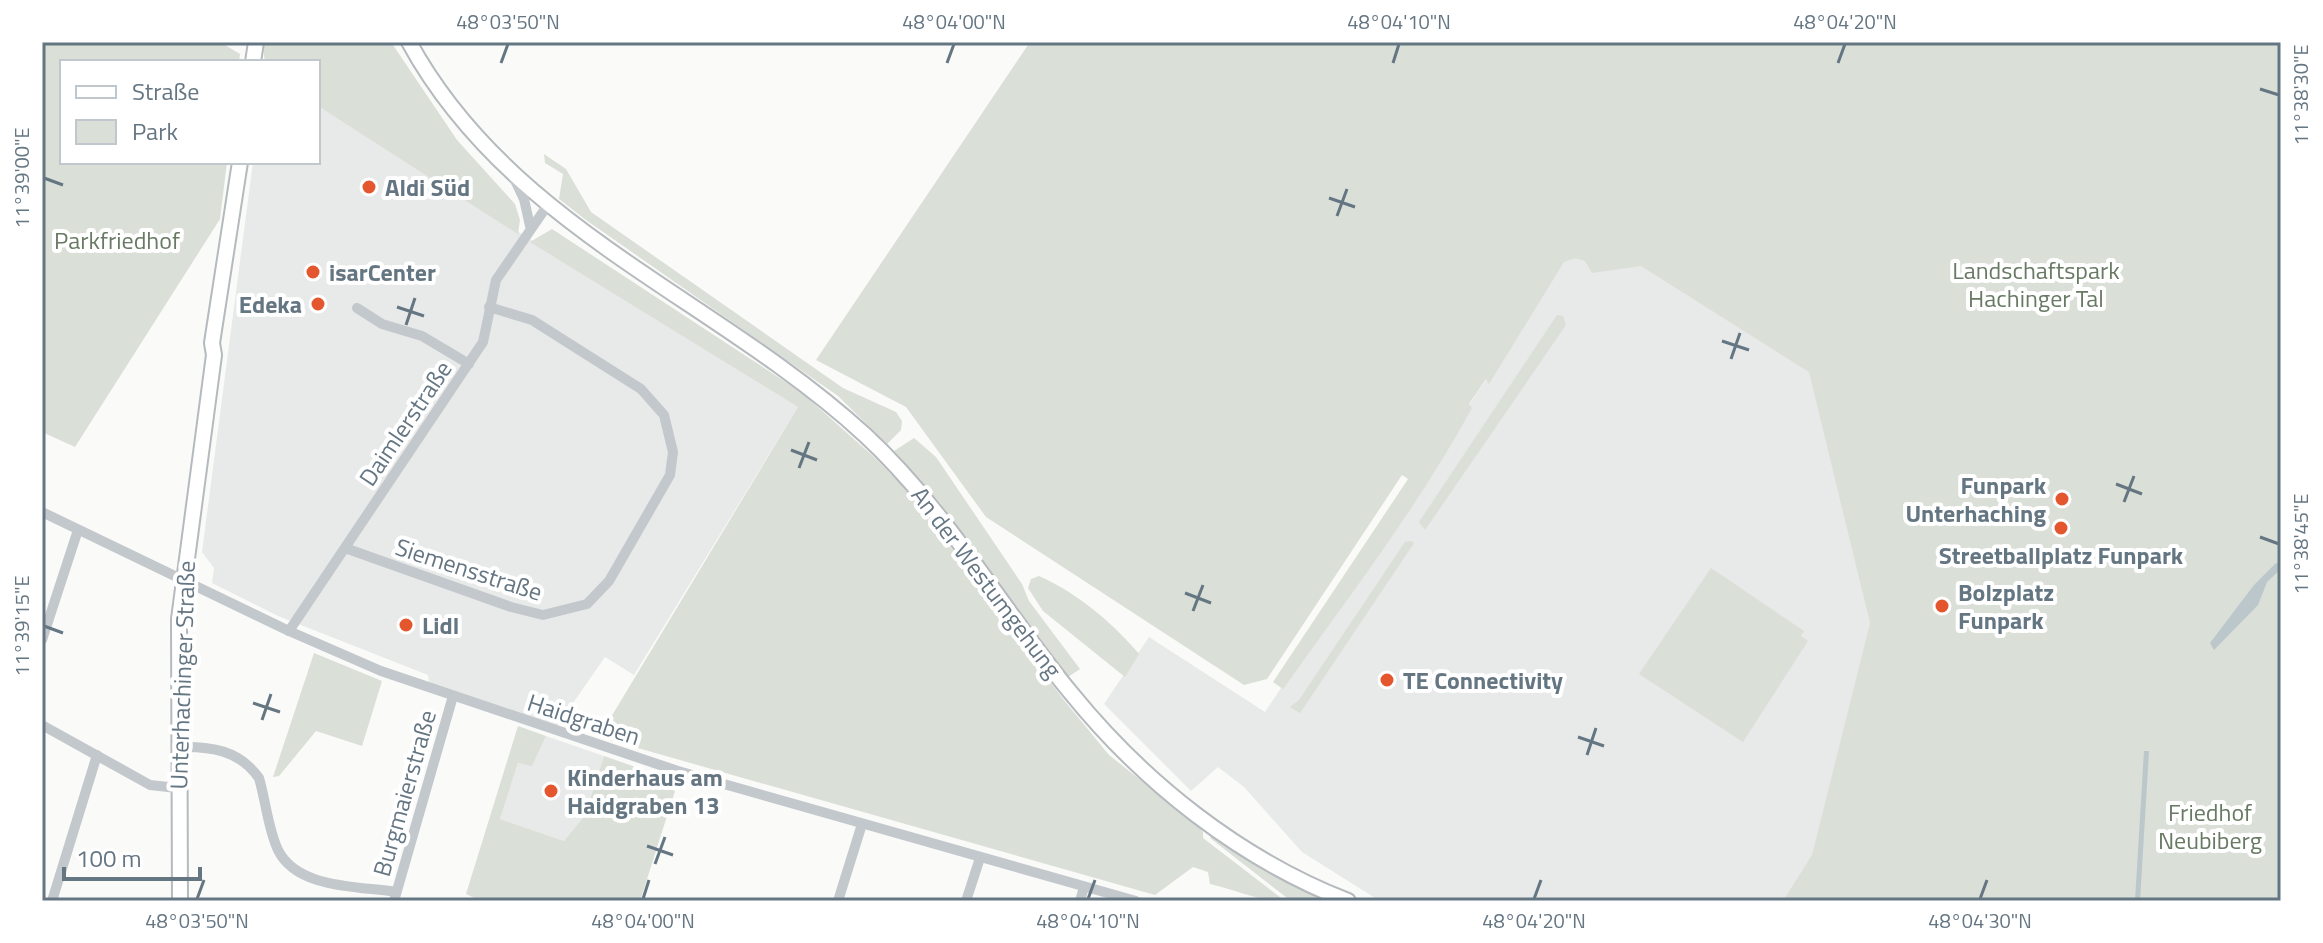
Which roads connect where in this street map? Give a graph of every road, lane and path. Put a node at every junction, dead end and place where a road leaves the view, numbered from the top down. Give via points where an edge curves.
1 (409, 42) edge
2 (240, 164) edge
3 (513, 176) junction
4 (547, 206) junction
5 (530, 226) junction
6 (489, 307) junction
7 (357, 308) dead end
8 (469, 364) junction
9 (42, 512) edge
10 (78, 530) junction
11 (345, 548) junction
12 (183, 580) junction
13 (289, 631) junction
14 (42, 640) edge
15 (453, 696) junction
16 (42, 725) edge
17 (178, 747) junction
18 (97, 755) junction
19 (177, 788) junction
20 (862, 824) junction
21 (980, 858) junction
22 (1084, 887) junction
23 (395, 896) edge
24 (52, 901) edge
25 (180, 901) edge
26 (838, 901) edge
27 (966, 901) edge
28 (1080, 901) edge
29 (1136, 901) edge
30 (1348, 901) edge

1 - 3 main road, An der Westumgehung via 450,105
2 - 12 main road, Unterhachinger Straße via 229,274
3 - 4 main road, An der Westumgehung
3 - 5 street
4 - 5 street, Daimlerstraße
4 - 30 main road, An der Westumgehung via 805,383 875,445 934,508 1071,694 1165,790 1263,859
5 - 6 street, Daimlerstraße via 496,280
6 - 8 street, Daimlerstraße via 483,342
6 - 11 street, Siemensstraße via 532,320 641,389 664,415 673,452 670,475 609,581 587,604 543,615
7 - 8 street via 382,324 422,336
8 - 11 street, Daimlerstraße
9 - 10 street, Haidgraben
10 - 12 street, Haidgraben
10 - 14 street
11 - 13 street, Daimlerstraße
12 - 13 street, Haidgraben
12 - 17 main road, Unterhachinger Straße
13 - 15 street, Haidgraben
15 - 20 street, Haidgraben via 678,771
15 - 23 street, Burgmaierstraße
16 - 18 street
17 - 19 main road, Unterhachinger Straße
17 - 23 street via 222,750 252,768 279,853 300,874
18 - 19 street via 150,785
18 - 24 street
19 - 25 main road, Unterhachinger Straße
20 - 21 street, Haidgraben
20 - 26 street
21 - 22 street, Haidgraben
21 - 27 street
22 - 28 street
22 - 29 street, Haidgraben

